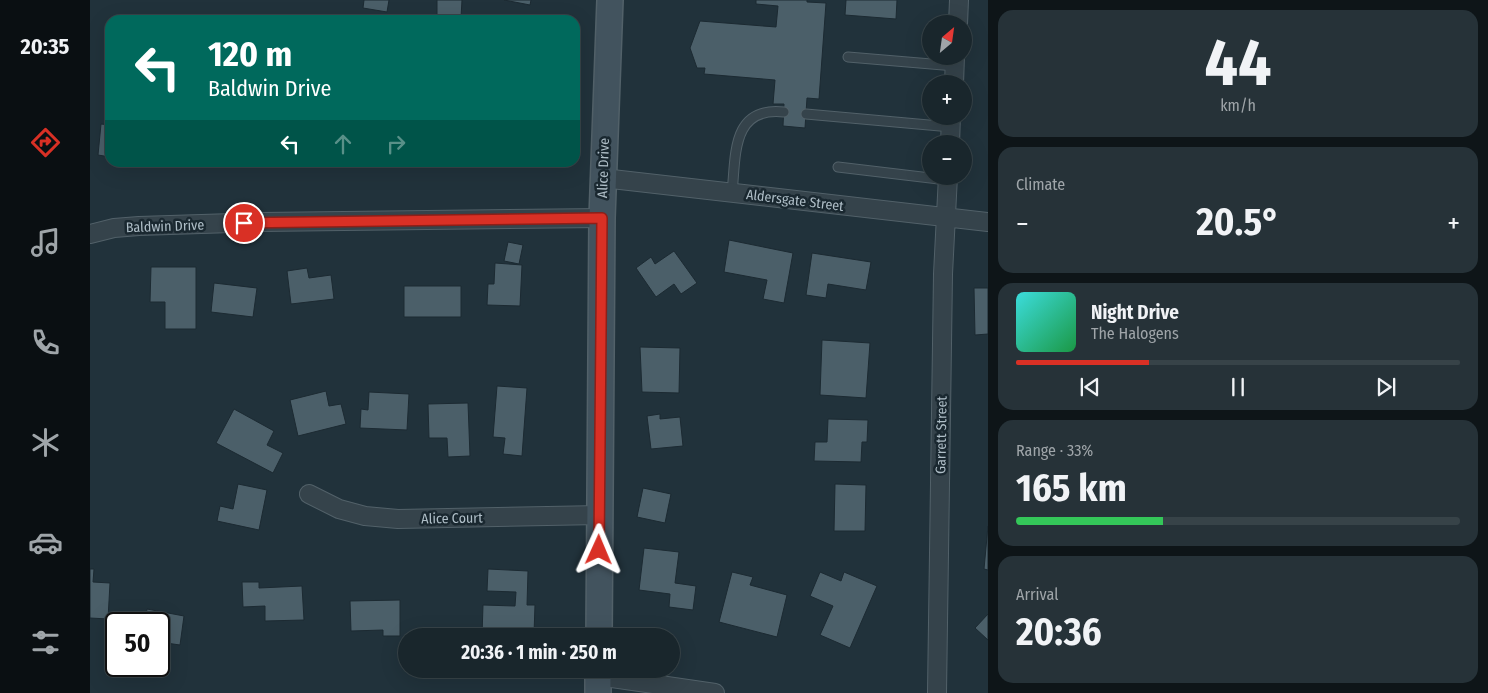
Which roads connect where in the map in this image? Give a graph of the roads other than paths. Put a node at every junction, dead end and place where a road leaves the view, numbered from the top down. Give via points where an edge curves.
1 (610, 0) edge
2 (959, 0) edge
3 (958, 15) edge
4 (848, 56) dead end
5 (922, 59) edge
6 (784, 112) dead end
7 (806, 114) dead end
8 (951, 129) edge
9 (838, 168) dead end
10 (922, 176) edge
11 (603, 178) junction
12 (947, 185) edge
13 (732, 193) junction
14 (945, 217) junction
15 (602, 218) junction
16 (988, 222) edge
17 (90, 234) edge
18 (309, 494) dead end
19 (600, 515) junction
20 (598, 628) edge
21 (598, 679) edge
22 (715, 693) edge
23 (937, 693) edge

1 - 11 main road, Alice Drive
2 - 3 street
4 - 5 lane
6 - 13 lane via 759,113 744,125 737,143
7 - 8 lane
9 - 10 lane
11 - 13 street, Aldersgate Street
11 - 15 main road, Alice Drive
12 - 14 street, Garrett Street
13 - 14 street, Aldersgate Street
14 - 16 street, Aldersgate Street
14 - 23 street, Garrett Street
15 - 17 street, Baldwin Drive via 158,225 114,228
15 - 19 main road, Alice Drive
18 - 19 street, Alice Court via 339,509 398,519
19 - 20 main road, Alice Drive
21 - 22 street

